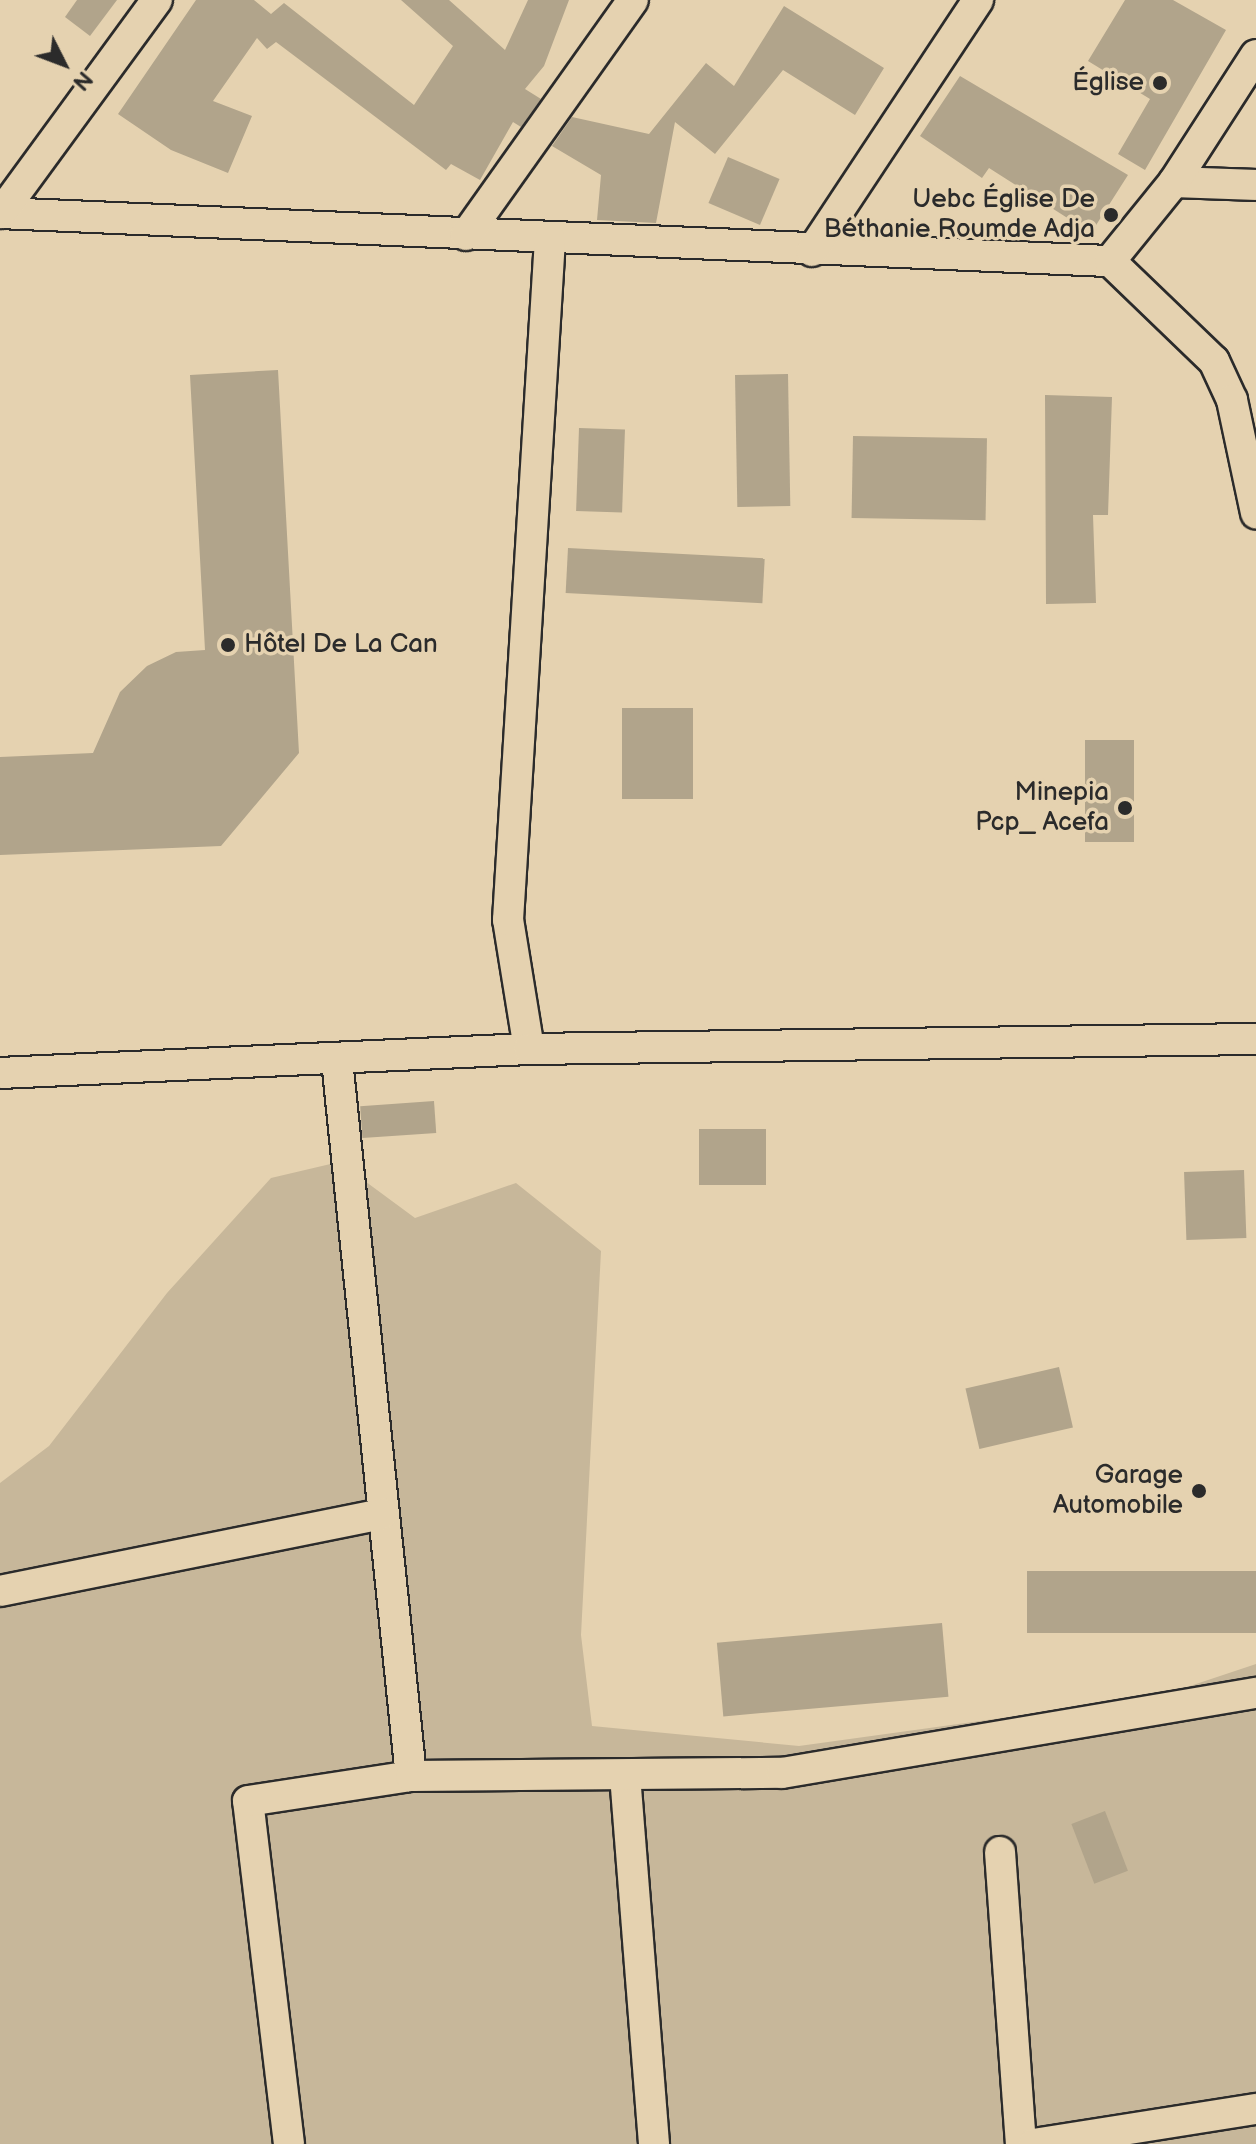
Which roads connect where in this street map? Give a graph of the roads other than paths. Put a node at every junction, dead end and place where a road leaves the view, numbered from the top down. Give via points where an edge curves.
1 (157, 0) edge
2 (633, 0) edge
3 (978, 0) edge
4 (1256, 55) edge
5 (1174, 182) junction
6 (1256, 185) edge
7 (1, 213) edge
8 (466, 235) junction
9 (550, 239) junction
10 (812, 251) junction
11 (1110, 261) junction
12 (1256, 513) edge
13 (1256, 1039) edge
14 (529, 1049) junction
15 (337, 1060) junction
16 (0, 1073) edge
17 (382, 1514) junction
18 (0, 1591) edge
19 (1256, 1693) edge
20 (625, 1775) junction
21 (411, 1776) junction
22 (1000, 1852) dead end
23 (1256, 2109) edge
24 (289, 2144) edge
25 (654, 2144) edge
26 (1021, 2144) edge
27 (1034, 2144) edge

1 - 7 street
2 - 8 street
3 - 10 street
4 - 5 street
5 - 6 street
5 - 11 street
7 - 8 street
8 - 9 street
9 - 10 street
9 - 14 street via 508,920
10 - 11 street
11 - 12 street via 1214,361 1232,400
13 - 14 street
14 - 15 street
15 - 16 street
15 - 17 street
17 - 18 street
17 - 21 street
19 - 20 street via 782,1773
20 - 21 street
20 - 25 street
21 - 24 street via 248,1801
22 - 26 street
23 - 27 street

